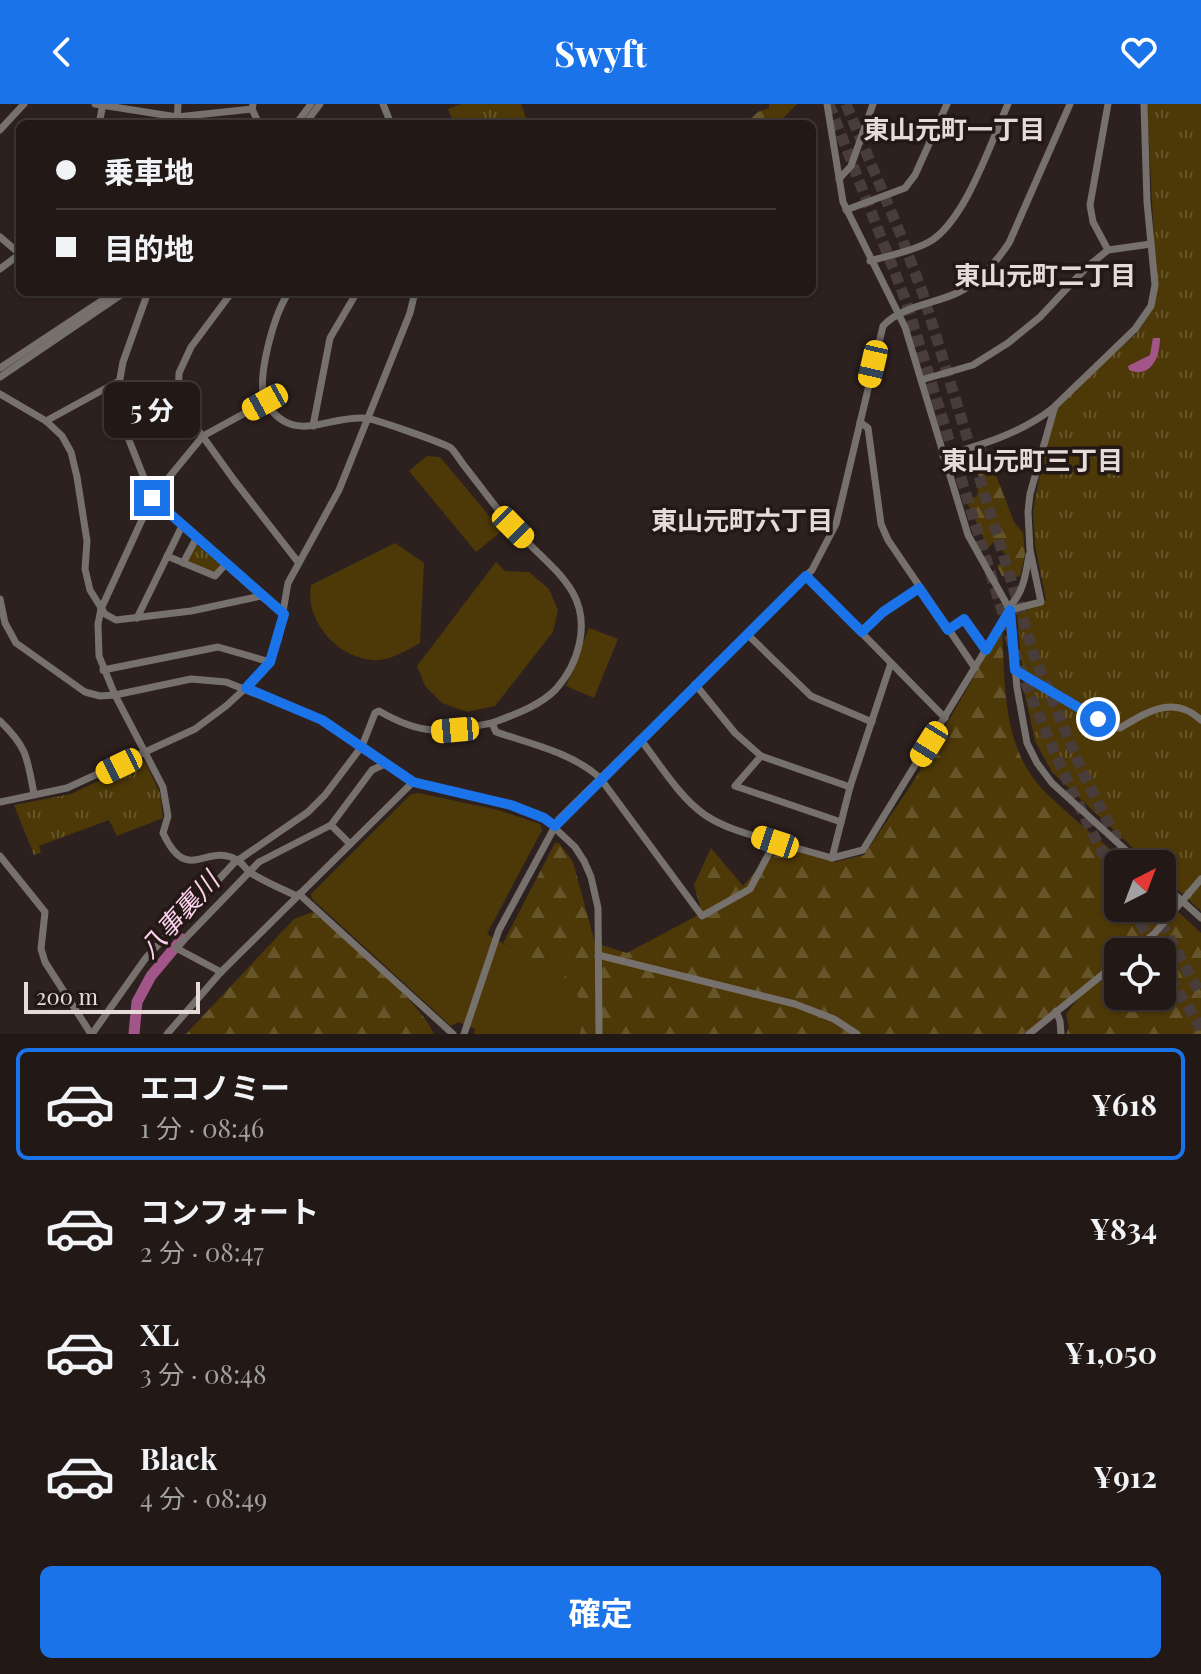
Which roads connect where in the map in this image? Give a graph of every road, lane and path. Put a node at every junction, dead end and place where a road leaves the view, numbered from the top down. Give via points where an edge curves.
1 (24, 104) edge
2 (100, 104) edge
3 (827, 104) edge
4 (873, 104) edge
5 (947, 104) edge
6 (1008, 104) edge
7 (1070, 104) edge
8 (1108, 104) edge
9 (1144, 104) edge
10 (253, 107) edge
11 (172, 120) edge
12 (182, 120) edge
13 (0, 130) edge
14 (839, 179) junction
15 (846, 210) junction
16 (0, 237) edge
17 (1151, 244) junction
18 (1108, 250) junction
19 (16, 251) edge
20 (870, 261) junction
21 (109, 296) edge
22 (119, 296) edge
23 (147, 296) edge
24 (229, 296) edge
25 (286, 296) edge
26 (355, 296) edge
27 (414, 296) edge
28 (898, 315) junction
29 (0, 368) edge
30 (0, 377) edge
31 (921, 380) junction
32 (119, 381) junction
33 (0, 394) edge
34 (265, 402) junction
35 (1055, 406) junction
36 (369, 418) junction
37 (46, 421) junction
38 (860, 422) junction
39 (313, 426) junction
40 (203, 436) junction
41 (943, 456) junction
42 (152, 498) junction
43 (182, 526) junction
44 (196, 539) junction
45 (1030, 550) junction
46 (167, 556) junction
47 (298, 562) junction
48 (183, 563) junction
49 (225, 565) junction
50 (806, 576) junction
51 (919, 588) junction
52 (261, 596) junction
53 (0, 599) edge
54 (1009, 608) junction
55 (101, 609) junction
56 (284, 614) junction
57 (137, 618) junction
58 (948, 630) junction
59 (862, 632) junction
60 (747, 634) junction
61 (986, 650) junction
62 (270, 662) junction
63 (891, 663) junction
64 (975, 668) junction
65 (103, 670) junction
66 (1015, 670) junction
67 (695, 684) junction
68 (246, 688) junction
69 (115, 695) junction
70 (945, 718) junction
71 (1201, 720) edge
72 (0, 721) edge
73 (872, 722) junction
74 (492, 723) junction
75 (640, 739) junction
76 (362, 746) junction
77 (146, 753) junction
78 (761, 756) junction
79 (387, 763) junction
80 (600, 778) junction
81 (413, 782) junction
82 (850, 787) junction
83 (34, 794) junction
84 (0, 802) edge
85 (841, 822) junction
86 (331, 825) junction
87 (555, 826) junction
88 (775, 842) junction
89 (350, 844) junction
90 (1126, 850) edge
91 (0, 856) edge
92 (832, 858) junction
93 (238, 860) junction
94 (249, 872) junction
95 (1201, 879) edge
96 (298, 895) junction
97 (1176, 896) edge
98 (1201, 918) edge
99 (1149, 938) edge
100 (598, 955) junction
101 (221, 972) junction
102 (1104, 973) edge
103 (1056, 1011) junction
104 (857, 1033) edge
105 (91, 1034) edge
106 (169, 1034) edge
107 (453, 1034) edge
108 (464, 1034) edge
109 (599, 1034) edge
110 (1029, 1034) edge
111 (1061, 1034) edge

1 - 13 street
2 - 11 street
3 - 14 street
4 - 14 street via 851,166
5 - 15 street via 905,188
6 - 20 street via 961,209 948,226 930,242
7 - 28 street via 1009,243 997,259 964,290
8 - 18 street via 1090,205
9 - 17 street
10 - 12 street
14 - 15 street
15 - 20 street
16 - 19 street
17 - 18 street
17 - 35 street via 1151,306 1135,329
18 - 31 street via 1008,343 973,365
20 - 28 street
21 - 29 street
22 - 30 street
23 - 32 street
24 - 40 street via 191,347 179,373 178,402
25 - 34 street via 269,347
26 - 39 street via 330,338
27 - 36 street
28 - 31 street
28 - 38 street via 883,326
31 - 41 street
32 - 37 street
32 - 42 street via 125,430
33 - 37 street
34 - 39 street via 282,422
34 - 40 street
35 - 41 street via 1001,437
35 - 45 street via 1030,494
36 - 39 street
36 - 47 street via 339,490
36 - 74 street via 451,448 573,593 582,630 568,670 542,699
37 - 55 street via 71,452 87,541 85,569
38 - 50 street via 836,524
38 - 51 street via 868,428 881,524
40 - 42 street
40 - 47 street
41 - 54 street via 968,535
42 - 43 street
42 - 55 street
43 - 44 street
43 - 46 street
44 - 48 street
44 - 49 street
45 - 54 street via 1020,591
45 - 54 street via 1041,602
46 - 48 street
46 - 57 street
47 - 56 street via 288,583
48 - 49 street via 215,576
49 - 52 street
50 - 59 street
50 - 60 street
51 - 58 street
51 - 59 street
52 - 56 street
52 - 57 street
53 - 69 street via 10,635 23,649 79,689
54 - 61 street
54 - 66 street
55 - 57 street via 116,620
55 - 65 street via 97,643
56 - 62 street
58 - 61 street via 964,619
58 - 64 street
59 - 63 street
60 - 67 street
60 - 73 street via 811,696
61 - 64 street
62 - 65 street via 218,647
62 - 68 street
63 - 70 street
63 - 73 street
64 - 70 street
65 - 69 street
66 - 71 street via 1111,726 1120,728 1162,707 1181,707
66 - 90 street via 1022,722 1037,763
67 - 75 street
67 - 78 street
68 - 69 street via 191,679
68 - 76 street via 322,720
68 - 77 street via 204,724
69 - 77 street
70 - 92 street via 867,845 856,854
72 - 83 street via 25,749
73 - 82 street
74 - 76 street via 432,732 379,711
74 - 80 street via 496,732 576,761
75 - 80 street
75 - 88 street via 705,815
76 - 79 street
76 - 93 street via 308,812
77 - 83 street via 67,788
77 - 93 street via 168,802 163,833 172,852 186,860
78 - 82 street
78 - 85 street via 735,786
79 - 81 street
79 - 86 street via 372,770
80 - 87 street
80 - 88 street via 702,916 750,889
81 - 87 street via 511,805
81 - 89 street
82 - 85 street
83 - 84 street
85 - 92 street
86 - 89 street
86 - 94 street
87 - 100 street via 575,847 591,877 598,908
87 - 108 street via 499,930
88 - 92 street
89 - 96 street
91 - 105 street via 45,912 45,962
93 - 94 street
93 - 105 street via 145,959
94 - 96 street
94 - 101 street via 176,948
95 - 99 street
96 - 101 street
96 - 107 street
97 - 98 street
100 - 104 street via 795,1004
100 - 109 street
101 - 106 street
102 - 103 street
103 - 110 street
103 - 111 street

